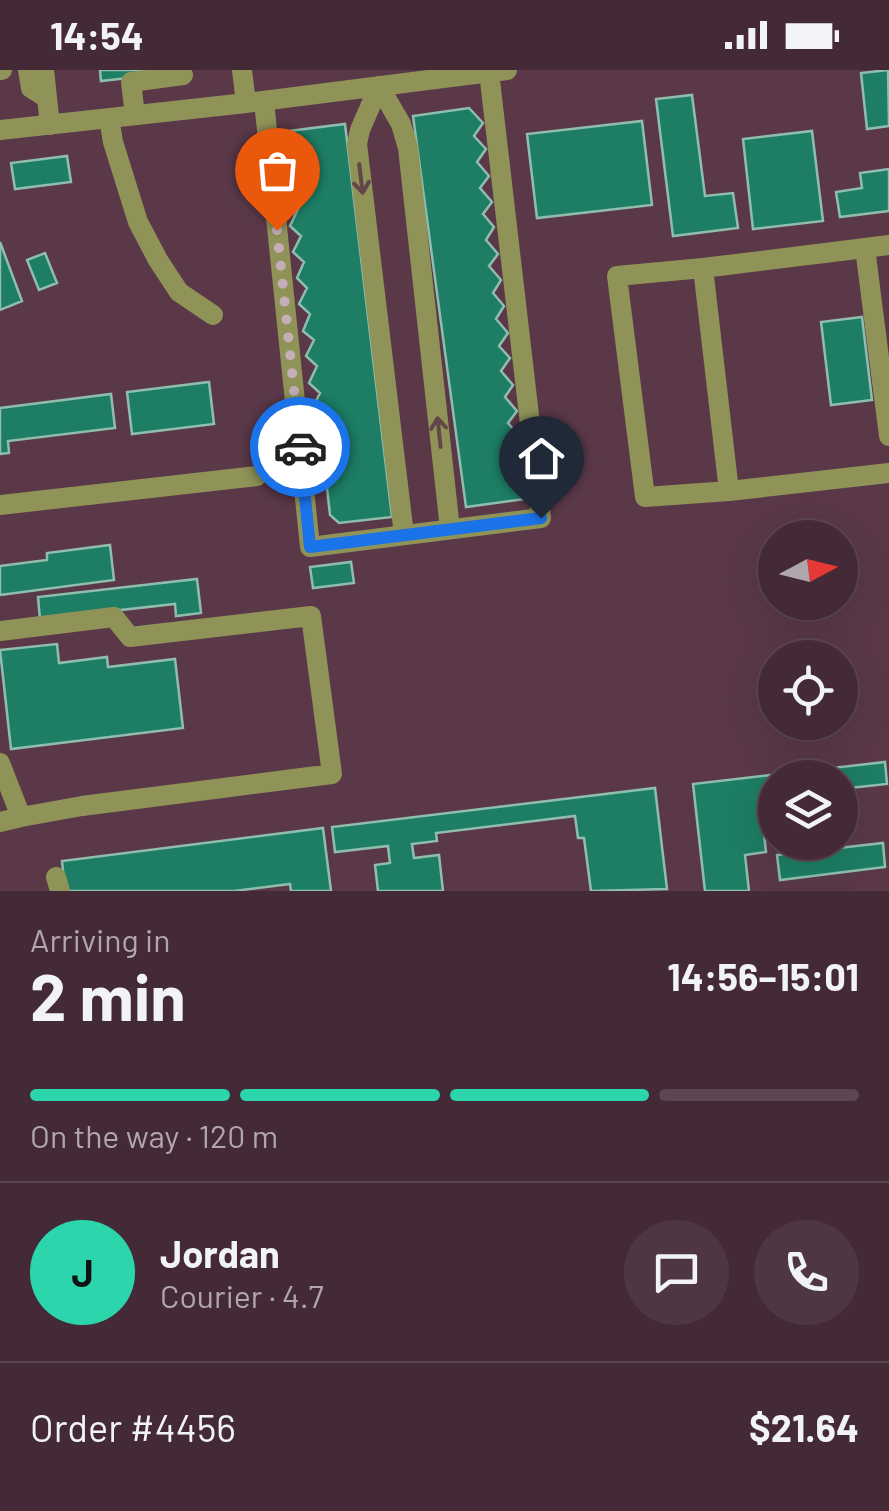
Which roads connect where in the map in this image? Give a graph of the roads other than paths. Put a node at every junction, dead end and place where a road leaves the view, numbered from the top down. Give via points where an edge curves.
1 (28, 70) edge
2 (44, 70) edge
3 (242, 70) edge
4 (498, 71) edge
5 (183, 73) edge
6 (379, 86) junction
7 (47, 98) junction
8 (255, 102) junction
9 (188, 110) junction
10 (135, 115) junction
11 (109, 118) junction
12 (50, 125) junction
13 (0, 130) edge
14 (889, 245) edge
15 (865, 248) junction
16 (704, 268) junction
17 (213, 315) dead end
18 (889, 436) edge
19 (889, 473) edge
20 (258, 476) dead end
21 (729, 491) junction
22 (0, 505) edge
23 (450, 529) junction
24 (404, 535) junction
25 (0, 631) edge
26 (0, 764) edge
27 (10, 819) edge

1 - 7 street via 30,88
2 - 7 street
3 - 8 street
4 - 6 street
4 - 23 street via 541,518
5 - 9 street
5 - 10 street via 131,82
6 - 8 street
23 -> 6 street via 408,148
6 -> 24 street via 357,144
7 - 12 street
8 - 9 street
8 - 24 street via 310,547
9 - 10 street
10 - 11 street
11 - 12 street
11 - 17 street via 138,222 179,292
12 - 13 street
14 - 15 street
15 - 16 street
15 - 18 street
16 - 21 street
16 - 21 street via 617,276 645,497
19 - 21 street
20 - 22 street
23 - 24 street
25 - 27 street via 114,618 130,638 311,616 332,774
26 - 27 street

